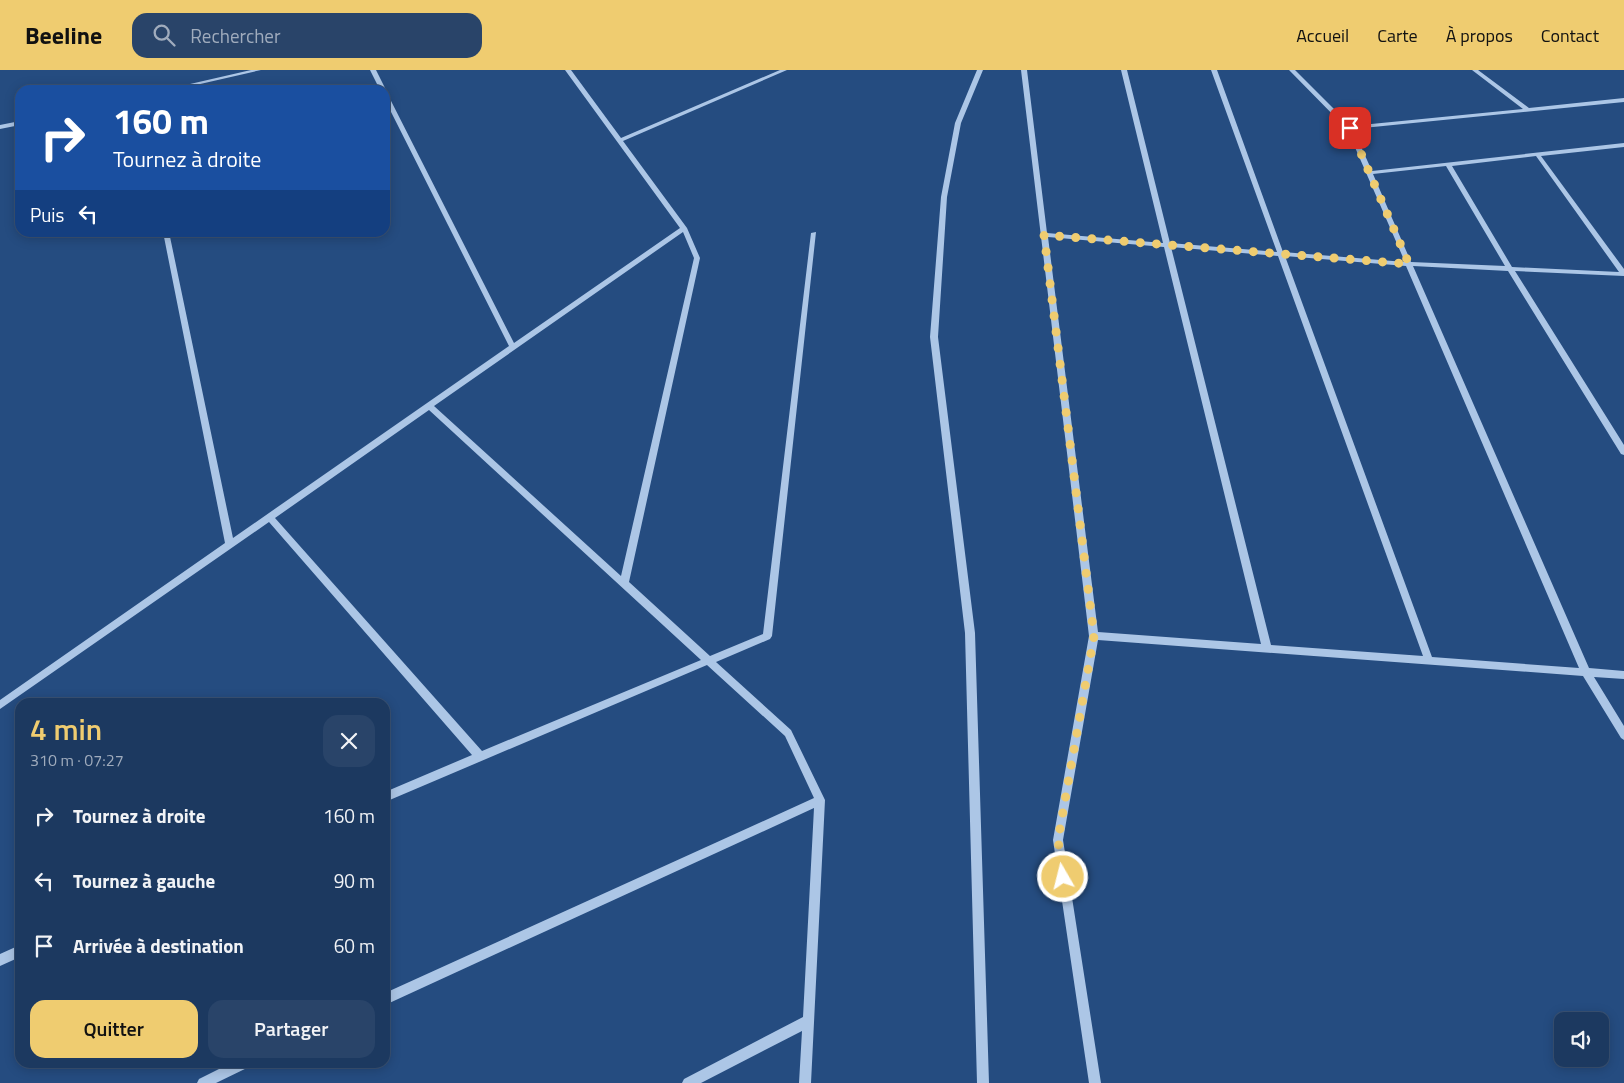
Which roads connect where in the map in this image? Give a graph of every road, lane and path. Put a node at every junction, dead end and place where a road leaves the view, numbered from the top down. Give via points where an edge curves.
1 (258, 70) edge
2 (372, 70) edge
3 (568, 70) edge
4 (784, 70) edge
5 (980, 70) edge
6 (1024, 70) edge
7 (1124, 70) edge
8 (1214, 70) edge
9 (1292, 70) edge
10 (1475, 70) edge
11 (190, 85) edge
12 (380, 85) edge
13 (1624, 100) edge
14 (390, 105) edge
15 (1528, 110) junction
16 (15, 124) edge
17 (0, 127) edge
18 (1350, 128) junction
19 (620, 140) junction
20 (1624, 145) edge
21 (1537, 154) junction
22 (1448, 164) junction
23 (1369, 172) junction
24 (684, 228) junction
25 (814, 233) dead end
26 (1044, 235) junction
27 (167, 237) edge
28 (1167, 244) junction
29 (1281, 254) junction
30 (1409, 264) junction
31 (1510, 269) junction
32 (1624, 274) edge
33 (513, 347) junction
34 (429, 406) junction
35 (1624, 452) edge
36 (270, 517) junction
37 (230, 545) junction
38 (624, 584) junction
39 (1094, 636) junction
40 (1267, 649) junction
41 (709, 661) junction
42 (1429, 661) junction
43 (1586, 672) junction
44 (1624, 675) edge
45 (0, 705) edge
46 (1624, 735) edge
47 (480, 757) junction
48 (390, 795) edge
49 (820, 800) junction
50 (15, 953) edge
51 (0, 960) edge
52 (390, 998) edge
53 (808, 1022) junction
54 (235, 1068) edge
55 (203, 1083) edge
56 (688, 1083) edge
57 (805, 1083) edge
58 (983, 1083) edge
59 (1095, 1083) edge

1 - 11 street
2 - 12 street
3 - 19 street
4 - 19 street
5 - 58 street via 958,123 944,197 934,336 970,633
6 - 26 street
7 - 28 street
8 - 29 street
9 - 18 street
10 - 15 street
13 - 15 street
14 - 33 street
15 - 18 street
16 - 17 street
18 - 23 street
19 - 24 street
20 - 21 street
21 - 22 street
21 - 32 street
22 - 23 street
22 - 31 street
23 - 30 street
24 - 33 street
24 - 38 street via 696,258
25 - 41 street via 767,636
26 - 28 street
26 - 39 street
27 - 37 street
28 - 29 street
28 - 40 street
29 - 30 street
29 - 42 street
30 - 31 street
30 - 43 street
31 - 32 street
31 - 35 street
33 - 34 street
34 - 36 street
34 - 38 street
36 - 37 street
36 - 47 street
37 - 45 street
38 - 41 street
39 - 40 street
39 - 59 street via 1058,840
40 - 42 street
41 - 47 street
41 - 49 street via 788,733
42 - 43 street
43 - 44 street
43 - 46 street
47 - 48 street
49 - 52 street
49 - 53 street
50 - 51 street
53 - 56 street
53 - 57 street
54 - 55 street

